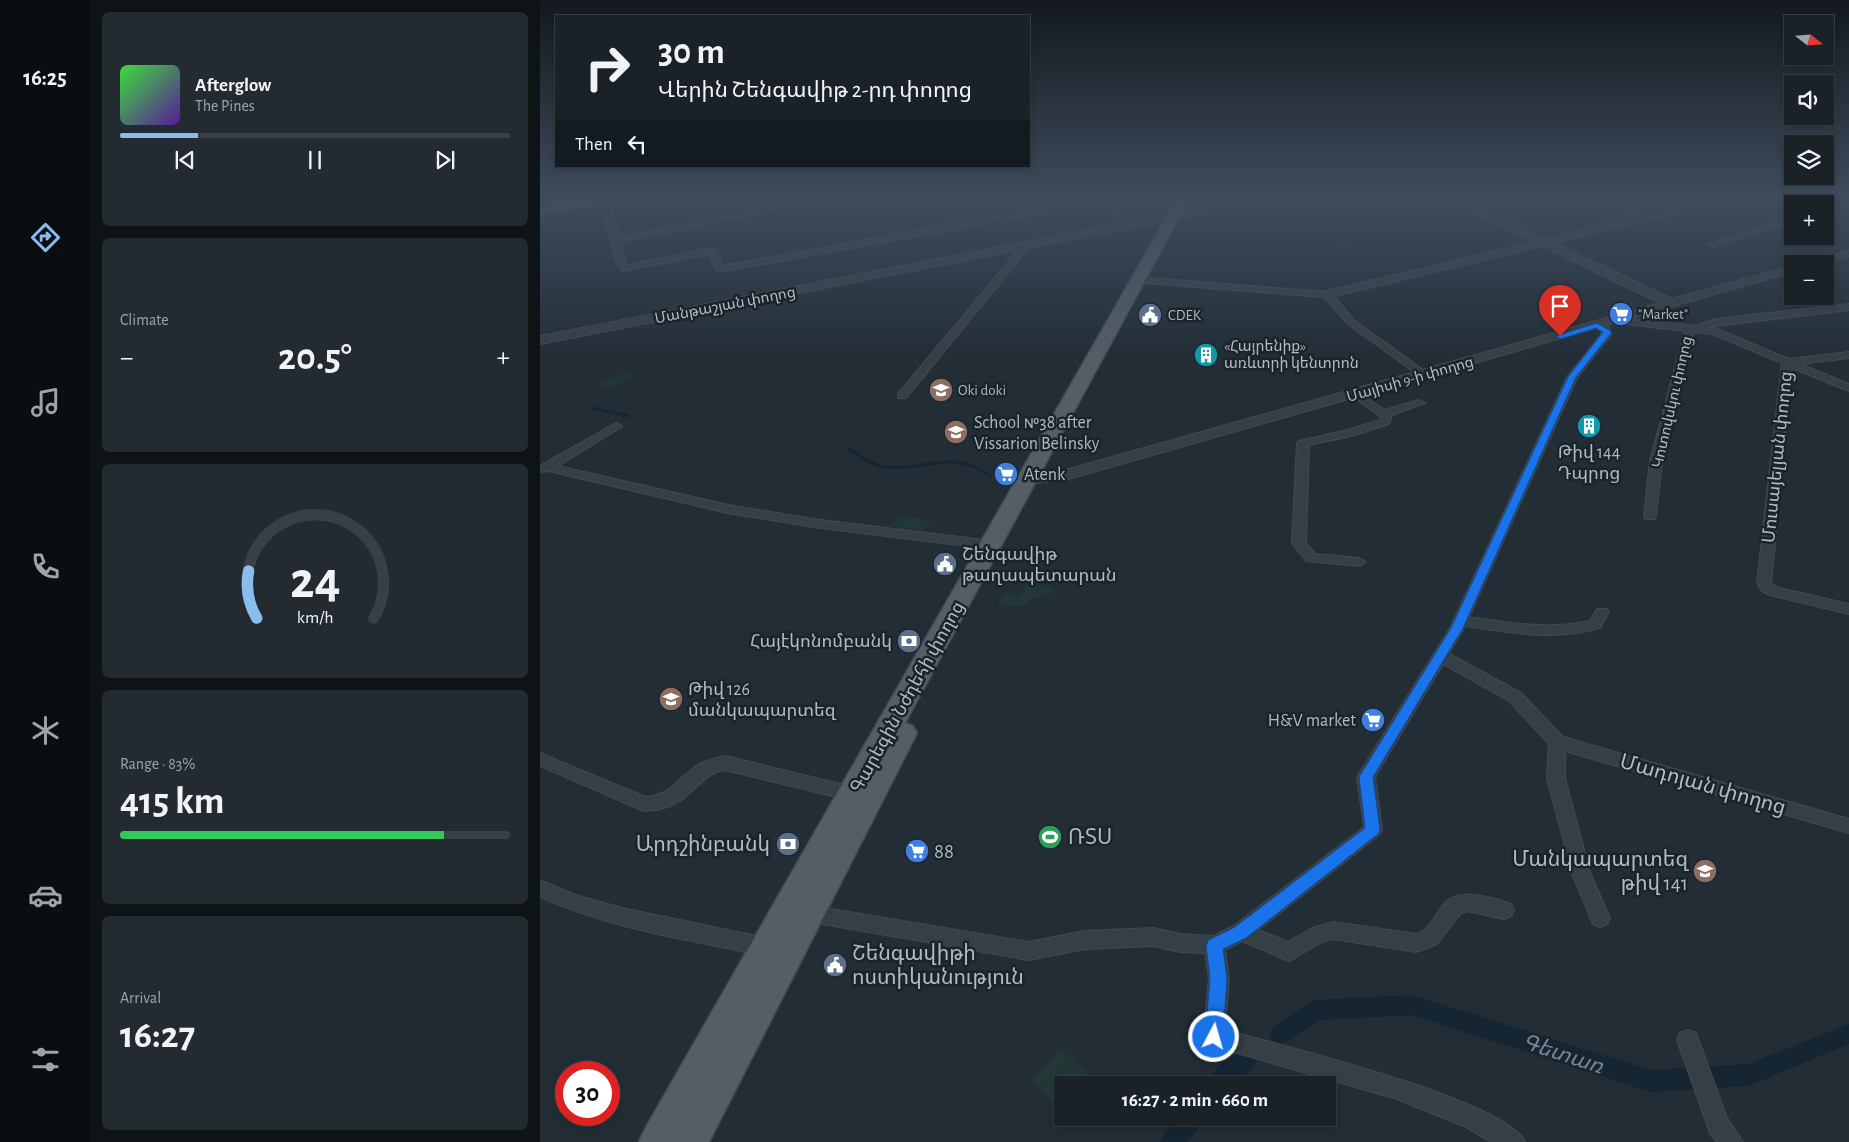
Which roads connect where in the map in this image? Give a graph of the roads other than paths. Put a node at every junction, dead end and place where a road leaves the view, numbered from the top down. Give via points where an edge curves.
1 (618, 252) edge
2 (706, 252) edge
3 (713, 252) edge
4 (810, 252) edge
5 (989, 252) edge
6 (1020, 252) edge
7 (1157, 252) edge
8 (1161, 252) edge
9 (1501, 252) edge
10 (1565, 252) edge
11 (1849, 252) edge
12 (1834, 257) edge
13 (1784, 271) edge
14 (1148, 281) junction
15 (1328, 294) junction
16 (1668, 302) junction
17 (1849, 306) edge
18 (1617, 320) junction
19 (1597, 326) junction
20 (1690, 329) junction
21 (540, 340) edge
22 (1849, 355) edge
23 (1787, 362) junction
24 (1425, 375) junction
25 (1849, 388) edge
26 (1356, 394) junction
27 (902, 396) dead end
28 (1420, 403) dead end
29 (1383, 414) junction
30 (616, 426) dead end
31 (544, 469) edge
32 (1034, 479) junction
33 (1650, 516) dead end
34 (992, 545) junction
35 (1359, 562) dead end
36 (1849, 609) edge
37 (1602, 612) dead end
38 (1460, 620) junction
39 (1440, 656) junction
40 (1557, 742) junction
41 (540, 759) edge
42 (853, 794) junction
43 (1849, 826) edge
44 (540, 888) edge
45 (1504, 910) dead end
46 (808, 914) junction
47 (1600, 918) dead end
48 (1241, 932) junction
49 (1214, 945) junction
50 (766, 947) junction
51 (1688, 1040) dead end
52 (1724, 1133) edge
53 (658, 1142) edge
54 (689, 1142) edge
55 (1513, 1142) edge

1 - 2 street via 623,268
3 - 4 street via 719,269
5 - 21 street, Մանթաշյան փողոց
6 - 27 street
7 - 32 main road, Գարեգին Նժդեհի փողոց
8 - 14 main road, Գարեգին Նժդեհի փողոց
9 - 15 street
10 - 16 street
11 - 12 street
13 - 16 street, Մայիսի 9-ի փողոց
14 - 15 street
14 - 32 main road, Գարեգին Նժդեհի փողոց
15 - 24 street via 1351,322
16 - 18 street, Մայիսի 9-ի փողոց
17 - 20 street, Կոտովսկու փողոց via 1716,322
18 - 19 street, Մայիսի 9-ի փողոց
18 - 20 street
19 - 24 street, Մայիսի 9-ի փողոց
19 - 38 street via 1606,329 1606,335 1572,377
20 - 23 street via 1722,333
20 - 33 street, Կոտովսկու փողոց via 1656,461
22 - 23 street, Մուսայելյան փողոց
23 - 25 street
23 - 36 street, Մուսայելյան փողոց via 1764,583 1775,592
24 - 26 street, Մայիսի 9-ի փողոց
26 - 29 street
26 - 32 street, Մայիսի 9-ի փողոց via 1060,477
28 - 29 street
29 - 35 street via 1387,416 1385,422 1303,443 1299,543 1312,558
30 - 31 street
31 - 34 street via 728,509
32 - 34 main road, Գարեգին Նժդեհի փողոց
32 - 46 main road, Գարեգին Նժդեհի փողոց
34 - 42 main road, Գարեգին Նժդեհի փողոց
37 - 38 street via 1595,625 1578,630 1511,627
38 - 39 street
39 - 40 street via 1515,697
39 - 48 street via 1366,777 1373,830
40 - 43 street, Մադոյան փողոց
40 - 47 street via 1556,778 1581,872
41 - 42 street via 644,804 673,798 713,763 725,763
42 - 50 main road, Գարեգին Նժդեհի փողոց
44 - 50 street via 571,902 622,917
45 - 48 street via 1468,903 1455,906 1434,936 1423,943 1338,931 1322,932 1289,952
46 - 49 street via 1029,951 1085,940 1154,937 1180,943
46 - 54 main road, Գարեգին Նժդեհի փողոց
48 - 49 street
49 - 55 street via 1218,978 1214,1037 1398,1088 1474,1119
50 - 53 main road, Գարեգին Նժդեհի փողոց
51 - 52 street

